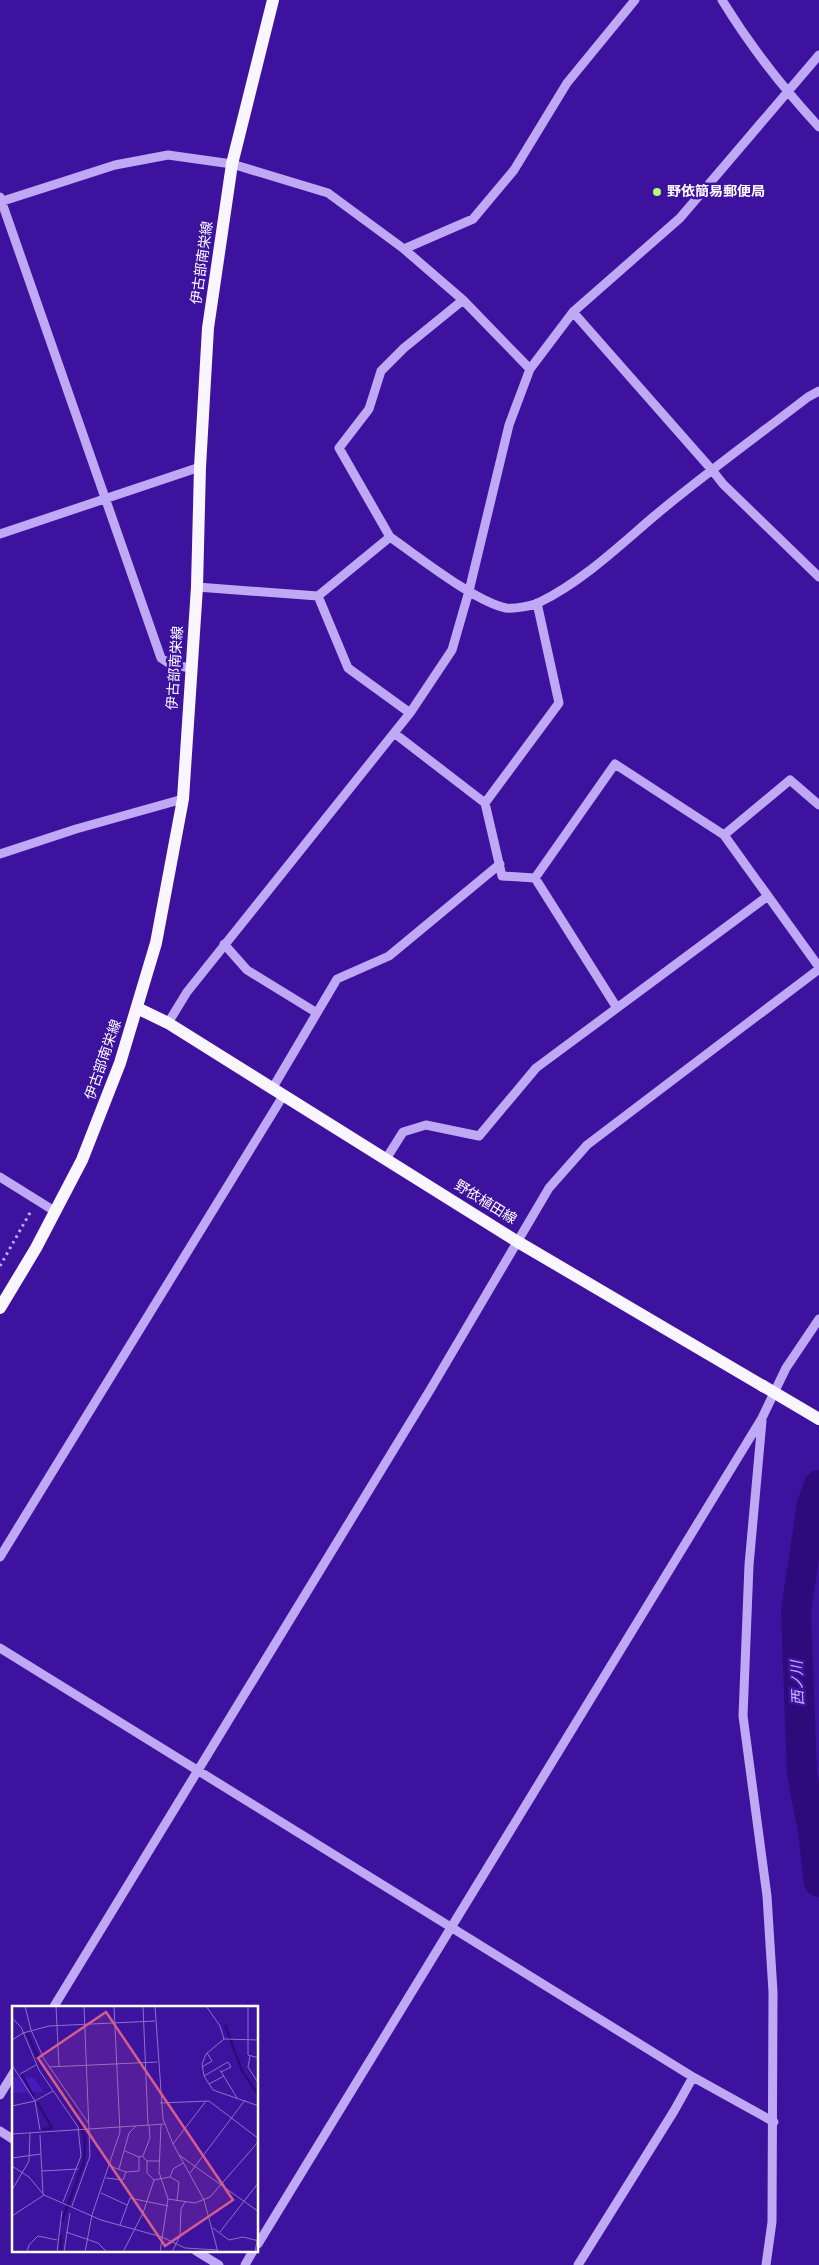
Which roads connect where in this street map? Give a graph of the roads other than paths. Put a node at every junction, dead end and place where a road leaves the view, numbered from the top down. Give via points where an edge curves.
1 (273, 0) edge
2 (635, 0) edge
3 (722, 0) edge
4 (819, 55) edge
5 (787, 92) junction
6 (819, 127) edge
7 (232, 164) junction
8 (1, 200) edge
9 (404, 249) junction
10 (463, 300) junction
11 (573, 312) junction
12 (530, 369) junction
13 (819, 391) edge
14 (200, 468) junction
15 (712, 470) junction
16 (106, 499) junction
17 (0, 534) edge
18 (390, 538) junction
19 (819, 577) edge
20 (197, 587) junction
21 (470, 591) junction
22 (318, 596) junction
23 (538, 603) junction
24 (190, 668) junction
25 (410, 713) junction
26 (394, 732) junction
27 (183, 799) junction
28 (485, 803) junction
29 (819, 805) edge
30 (724, 835) junction
31 (0, 854) edge
32 (500, 864) junction
33 (535, 878) junction
34 (768, 896) junction
35 (224, 944) junction
36 (819, 968) edge
37 (138, 1008) junction
38 (617, 1008) junction
39 (317, 1013) junction
40 (168, 1023) junction
41 (278, 1092) junction
42 (386, 1159) junction
43 (0, 1177) edge
44 (56, 1212) junction
45 (518, 1242) junction
46 (0, 1308) edge
47 (819, 1319) edge
48 (762, 1418) junction
49 (819, 1419) edge
50 (0, 1557) edge
51 (0, 1648) edge
52 (196, 1771) junction
53 (452, 1927) junction
54 (54, 2006) edge
55 (12, 2075) edge
56 (692, 2077) junction
57 (0, 2095) edge
58 (774, 2122) junction
59 (0, 2131) edge
60 (12, 2139) edge
61 (259, 2242) edge
62 (198, 2252) edge
63 (252, 2252) edge
64 (219, 2265) edge
65 (245, 2265) edge
66 (578, 2265) edge
67 (766, 2265) edge

1 - 7 main road, 伊古部南栄線
2 - 9 street via 567,83 514,170 472,219
3 - 5 street
4 - 5 street
5 - 6 street
5 - 11 street via 680,218
7 - 8 street via 168,155 115,165
7 - 9 street via 328,193
7 - 14 main road, 伊古部南栄線 via 208,328
8 - 16 street
9 - 10 street
10 - 12 street
10 - 18 street via 381,370 369,409 338,448
11 - 12 street
11 - 15 street
12 - 21 street via 509,425
13 - 15 street
14 - 16 street
14 - 20 main road, 伊古部南栄線
15 - 19 street
15 - 23 street via 631,538 562,590
16 - 17 street
16 - 24 street via 161,658 170,664
18 - 21 street
18 - 22 street
20 - 22 street
20 - 24 main road, 伊古部南栄線
21 - 23 street via 485,602 508,608
21 - 25 street via 452,650
22 - 25 street via 348,668
23 - 28 street via 558,703
24 - 27 main road, 伊古部南栄線
25 - 26 street
26 - 28 street
26 - 35 street
27 - 31 street
27 - 37 main road, 伊古部南栄線 via 156,943
28 - 32 street
29 - 30 street via 790,780
30 - 33 street via 615,764
30 - 34 street
32 - 33 street via 502,876
32 - 39 street via 390,956 337,979
33 - 38 street
34 - 36 street
34 - 38 street
35 - 39 street via 247,970
35 - 40 street
36 - 45 street via 587,1144 549,1188
37 - 40 main road, 野依植田線
37 - 44 main road, 伊古部南栄線 via 99,1118
38 - 42 street via 536,1068 479,1136 426,1125 402,1132
39 - 41 street
40 - 41 main road, 野依植田線
41 - 42 main road, 野依植田線
41 - 50 street
42 - 45 main road, 野依植田線
43 - 44 street
44 - 46 main road, 伊古部南栄線
45 - 49 main road, 野依植田線, bridge
45 - 52 street
47 - 48 street via 786,1368
48 - 53 street
48 - 58 street via 749,1565 743,1716 767,1896 773,1992
51 - 52 street
52 - 53 street
52 - 54 street
53 - 56 street
53 - 61 street
55 - 57 street
56 - 58 street
56 - 66 street
58 - 67 street via 772,2222
59 - 60 street
62 - 64 street
63 - 65 street

